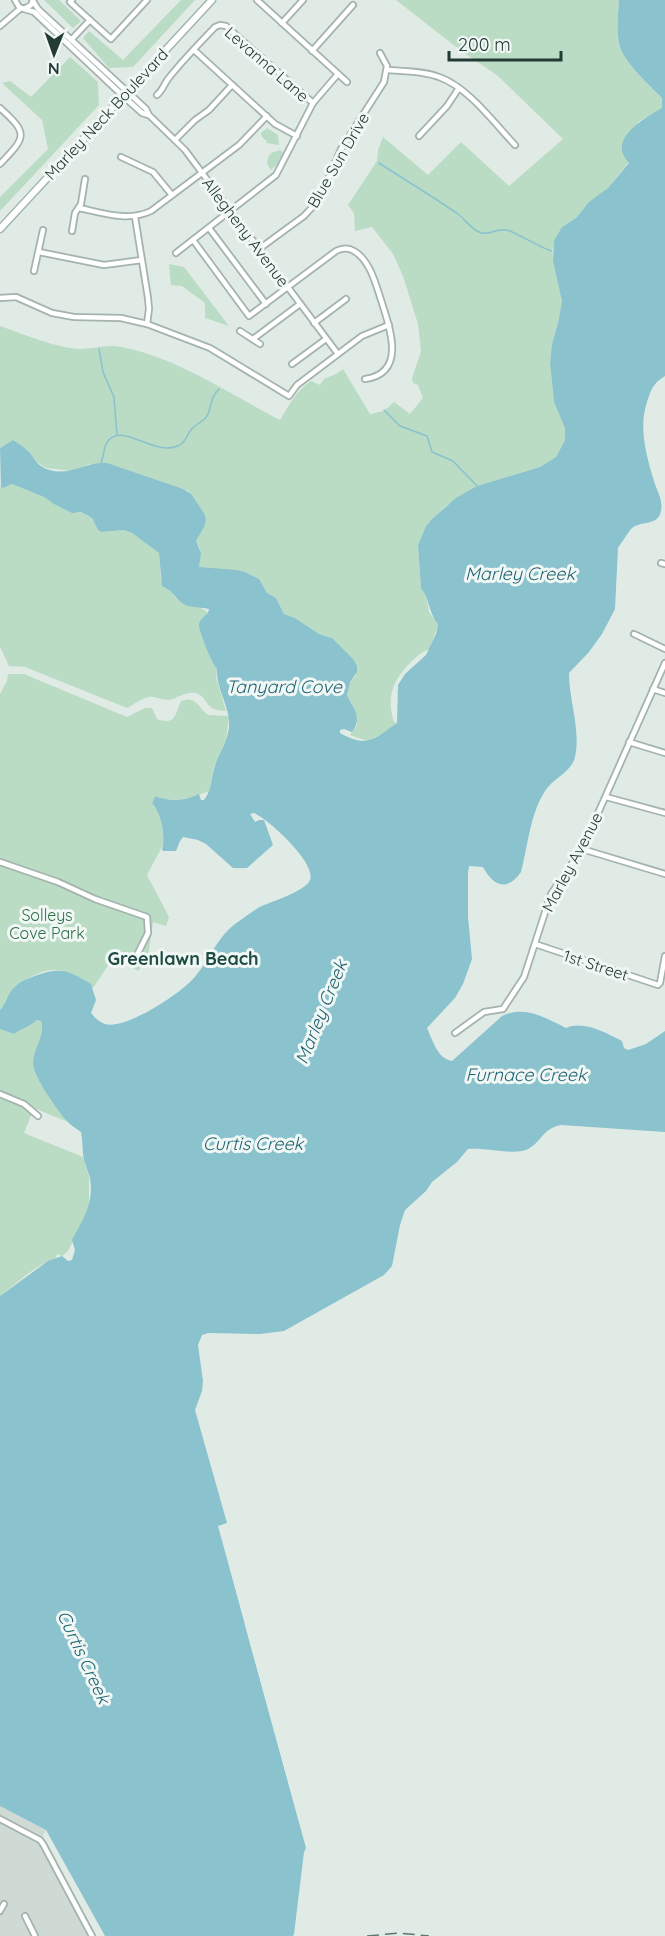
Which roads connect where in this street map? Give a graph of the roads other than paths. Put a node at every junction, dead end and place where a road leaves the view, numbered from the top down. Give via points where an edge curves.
1 (33, 0) edge
2 (72, 0) edge
3 (147, 0) edge
4 (207, 0) edge
5 (212, 0) edge
6 (257, 0) edge
7 (303, 0) edge
8 (15, 1) edge
9 (353, 5) dead end
10 (22, 8) junction
11 (90, 20) junction
12 (5, 21) junction
13 (282, 23) junction
14 (0, 26) edge
15 (69, 41) junction
16 (194, 50) junction
17 (312, 51) junction
18 (380, 53) dead end
19 (388, 70) junction
20 (338, 74) junction
21 (347, 82) dead end
22 (232, 85) junction
23 (459, 88) junction
24 (124, 92) junction
25 (157, 95) dead end
26 (313, 103) junction
27 (0, 108) edge
28 (267, 116) junction
29 (297, 136) junction
30 (418, 136) dead end
31 (175, 140) junction
32 (515, 145) dead end
33 (121, 157) dead end
34 (0, 164) edge
35 (202, 173) junction
36 (85, 179) dead end
37 (172, 195) junction
38 (79, 208) junction
39 (231, 212) junction
40 (135, 217) junction
41 (0, 223) edge
42 (209, 228) junction
43 (0, 229) edge
44 (43, 230) dead end
45 (72, 231) dead end
46 (193, 240) junction
47 (259, 249) junction
48 (39, 252) junction
49 (176, 253) dead end
50 (142, 260) junction
51 (34, 271) dead end
52 (288, 288) junction
53 (0, 298) edge
54 (346, 299) dead end
55 (266, 304) junction
56 (300, 304) junction
57 (314, 322) junction
58 (147, 324) junction
59 (389, 325) junction
60 (240, 331) dead end
61 (253, 339) junction
62 (326, 339) junction
63 (260, 344) dead end
64 (338, 354) junction
65 (292, 364) dead end
66 (365, 379) dead end
67 (633, 634) dead end
68 (665, 650) edge
69 (665, 663) edge
70 (653, 689) junction
71 (665, 693) edge
72 (629, 742) junction
73 (665, 753) edge
74 (606, 797) junction
75 (665, 813) edge
76 (582, 849) junction
77 (0, 862) edge
78 (665, 874) edge
79 (535, 944) junction
80 (137, 955) dead end
81 (665, 956) edge
82 (455, 1033) dead end
83 (0, 1094) edge
84 (38, 1116) dead end
85 (0, 1820) edge
86 (4, 1904) dead end
87 (0, 1911) edge
88 (25, 1916) dead end
89 (35, 1936) edge
90 (92, 1936) edge

1 - 10 street via 31,6
1 - 15 street
2 - 11 street
3 - 11 street via 111,39
4 - 24 main road, Marley Neck Boulevard
5 - 24 main road, Marley Neck Boulevard
6 - 13 street
7 - 13 street
8 - 10 street
8 - 12 street
9 - 17 street
10 - 12 street
10 - 15 street via 34,12
11 - 15 street
12 - 14 street
13 - 17 street
15 - 24 street, Allegheny Avenue
16 - 22 street
16 - 25 street
16 - 26 street, Levanna Lane via 214,27 226,26
17 - 20 street
18 - 19 street
19 - 23 street via 426,73
19 - 47 street, Blue Sun Drive via 381,89 341,149 317,204
20 - 21 street
20 - 26 street
22 - 28 street
22 - 31 street
23 - 30 street
23 - 32 street
24 - 31 street, Allegheny Avenue
24 - 41 main road, Marley Neck Boulevard
24 - 43 main road, Marley Neck Boulevard
26 - 29 street
27 - 34 street via 18,124 21,135 16,148
28 - 29 street
28 - 35 street via 242,143
29 - 39 street via 276,175
31 - 35 street, Allegheny Avenue
33 - 37 street via 153,172
35 - 37 street
35 - 39 street, Allegheny Avenue
36 - 38 street
37 - 40 street via 151,211
38 - 40 street
38 - 45 street
39 - 42 street
39 - 47 street, Allegheny Avenue
40 - 50 street
42 - 46 street
42 - 55 street
44 - 48 street
46 - 49 street
46 - 55 street via 249,316
47 - 52 street, Allegheny Avenue
48 - 50 street via 104,265
48 - 51 street
50 - 58 street via 149,309
52 - 55 street
52 - 56 street, Allegheny Avenue
52 - 59 street via 336,251 352,249 370,271
53 - 58 street via 16,297 52,313 74,317 110,317
54 - 57 street
56 - 57 street, Allegheny Avenue
56 - 61 street
57 - 62 street, Allegheny Avenue
58 - 64 street via 223,354 289,396 297,385
59 - 64 street via 366,334
59 - 66 street via 393,345 389,362 380,373
60 - 61 street
61 - 63 street
62 - 64 street, Allegheny Avenue
62 - 65 street
67 - 68 street
69 - 70 street, Marley Avenue
70 - 71 street
70 - 72 street, Marley Avenue
72 - 73 street
72 - 74 street, Marley Avenue
74 - 75 street
74 - 76 street, Marley Avenue
76 - 78 street
76 - 79 street, Marley Avenue via 551,894
77 - 80 street via 147,917 148,933
79 - 81 street, 1st Street via 658,985
79 - 82 street, Marley Avenue via 524,977 503,1009 484,1012
83 - 84 street via 24,1104
85 - 90 street via 40,1840
86 - 87 street
88 - 89 street

